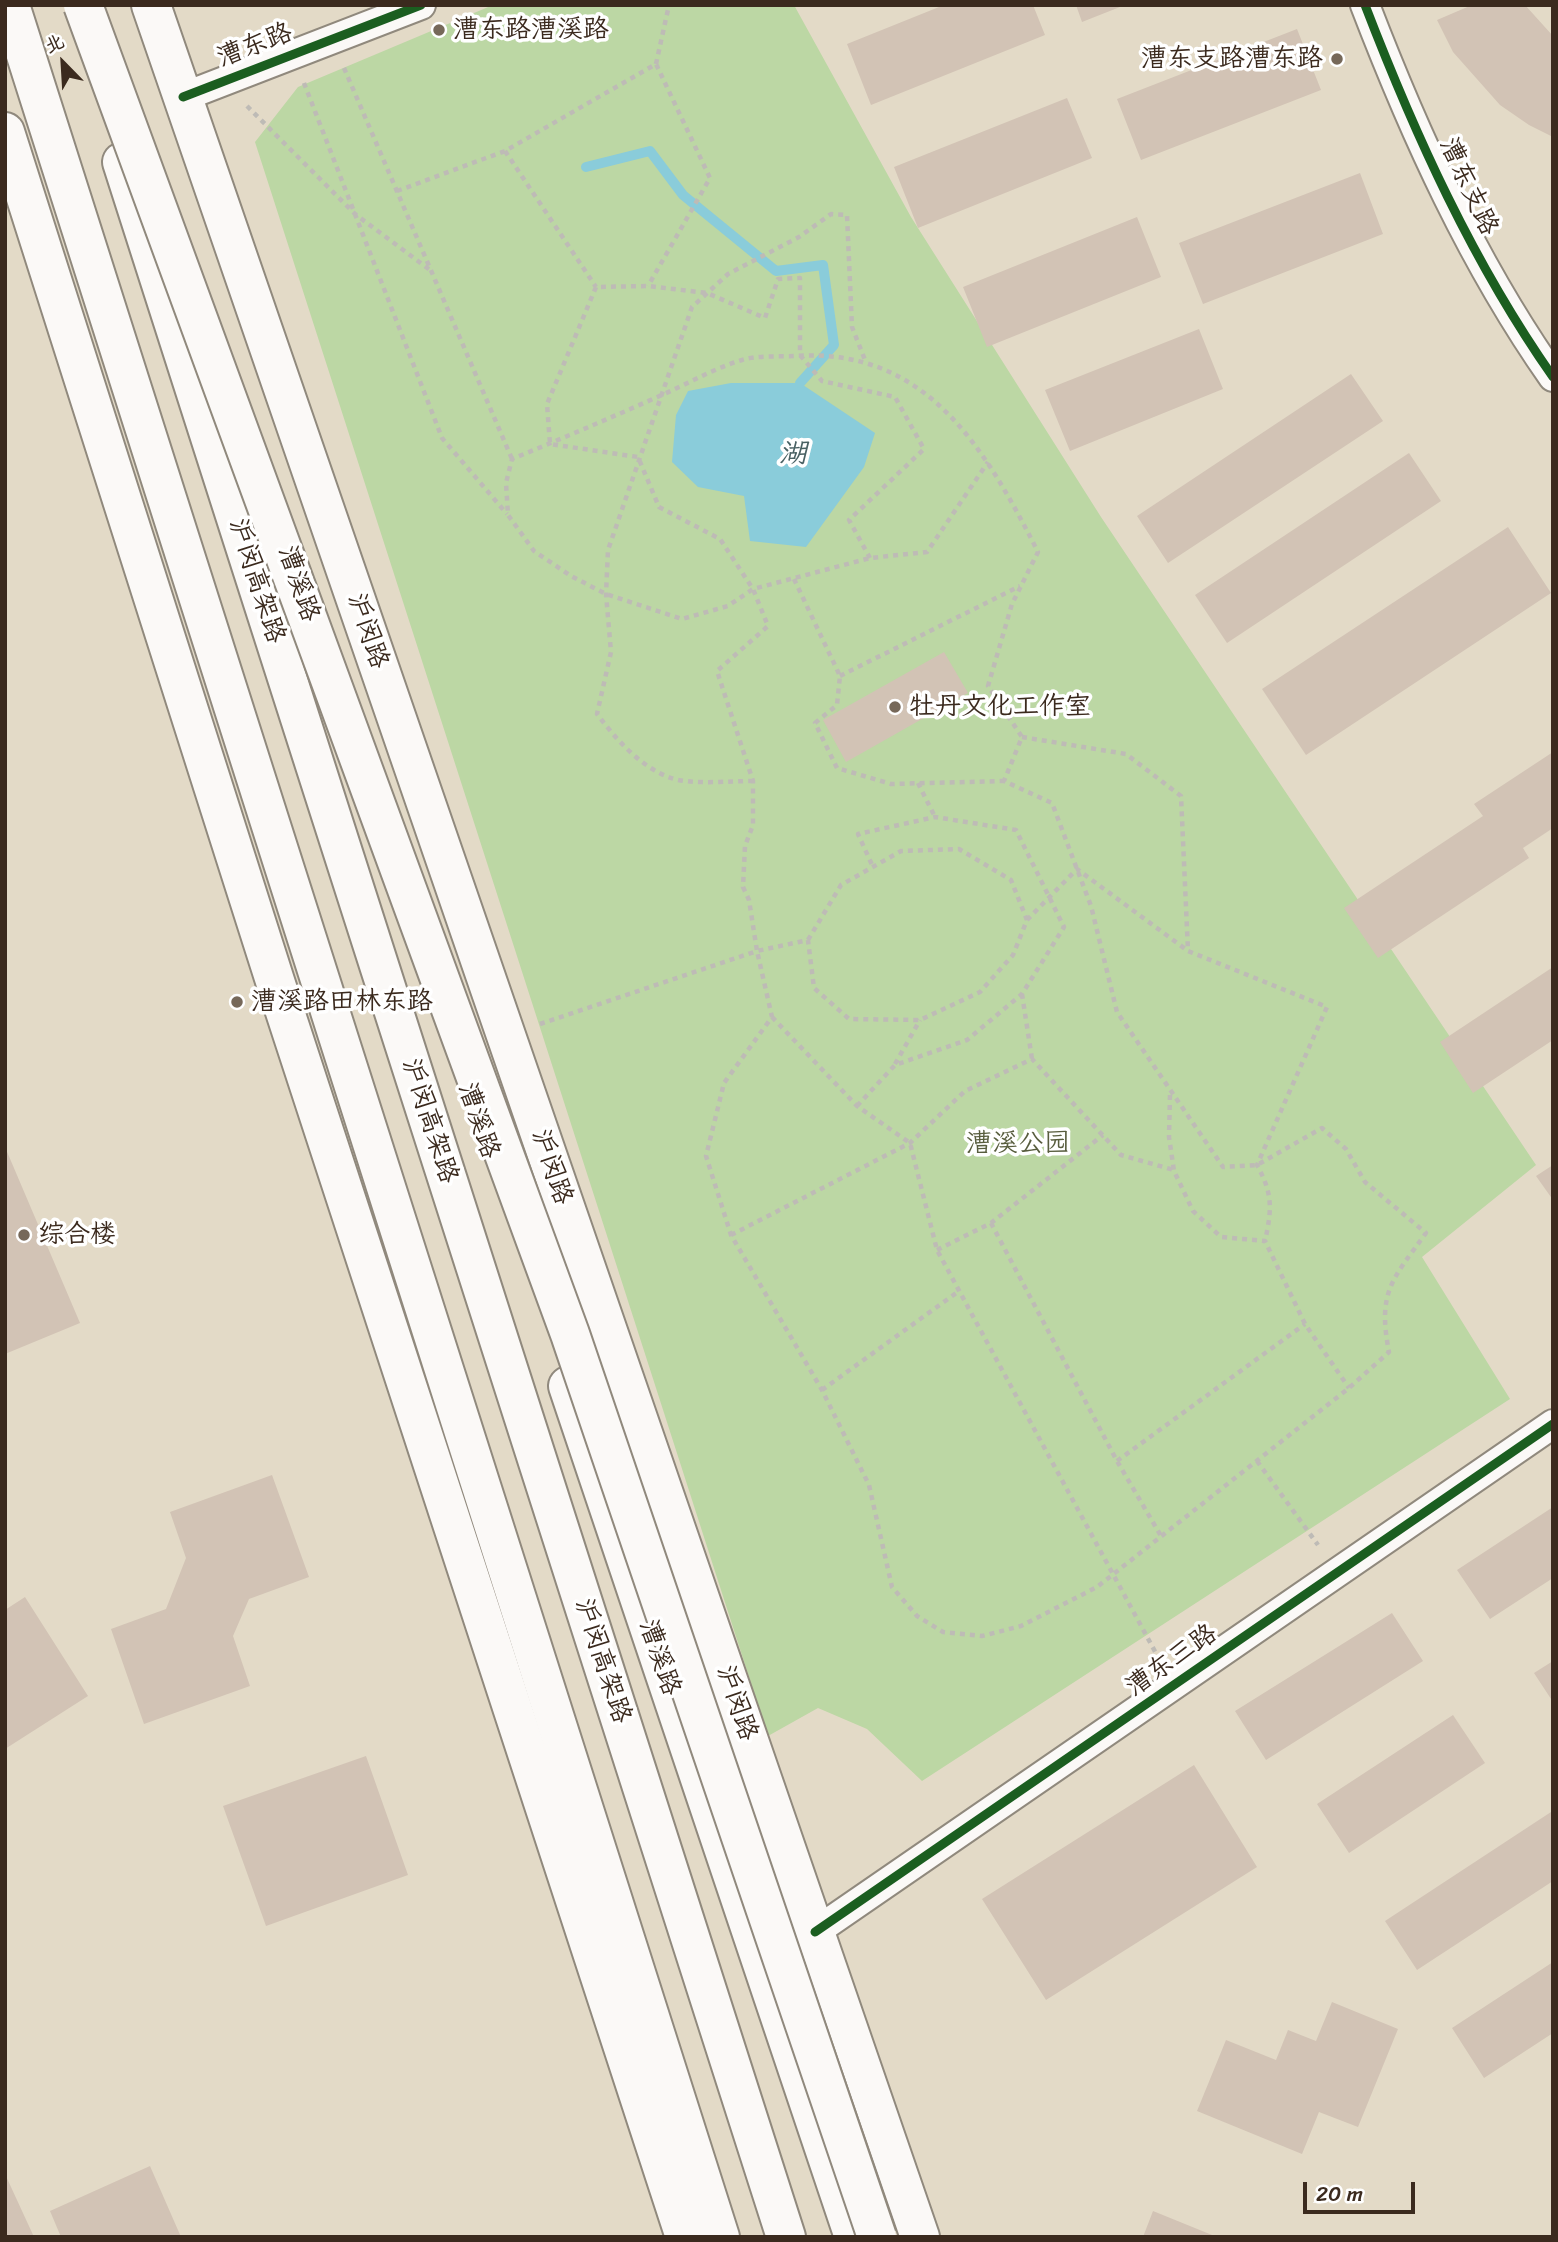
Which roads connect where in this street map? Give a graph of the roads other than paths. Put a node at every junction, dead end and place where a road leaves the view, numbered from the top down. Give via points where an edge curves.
1 (10, 5) edge
2 (72, 5) edge
3 (83, 5) edge
4 (103, 5) edge
5 (150, 5) edge
6 (421, 5) edge
7 (1365, 5) edge
8 (183, 97) junction
9 (5, 132) edge
10 (1553, 377) edge
11 (1553, 1424) edge
12 (815, 1932) junction
13 (685, 2237) edge
14 (720, 2237) edge
15 (786, 2237) edge
16 (854, 2237) edge
17 (877, 2237) edge
18 (920, 2237) edge

1 - 14 main road
2 - 15 main road, 沪闵高架路
3 - 17 main road, bridge via 570,1334
4 - 16 main road, 漕溪路
5 - 8 main road
6 - 8 street, 漕东路
7 - 10 street, 漕东支路 via 1462,228
8 - 12 main road, 沪闵路
9 - 13 main road
11 - 12 street, 漕东三路
12 - 18 main road, 沪闵路

